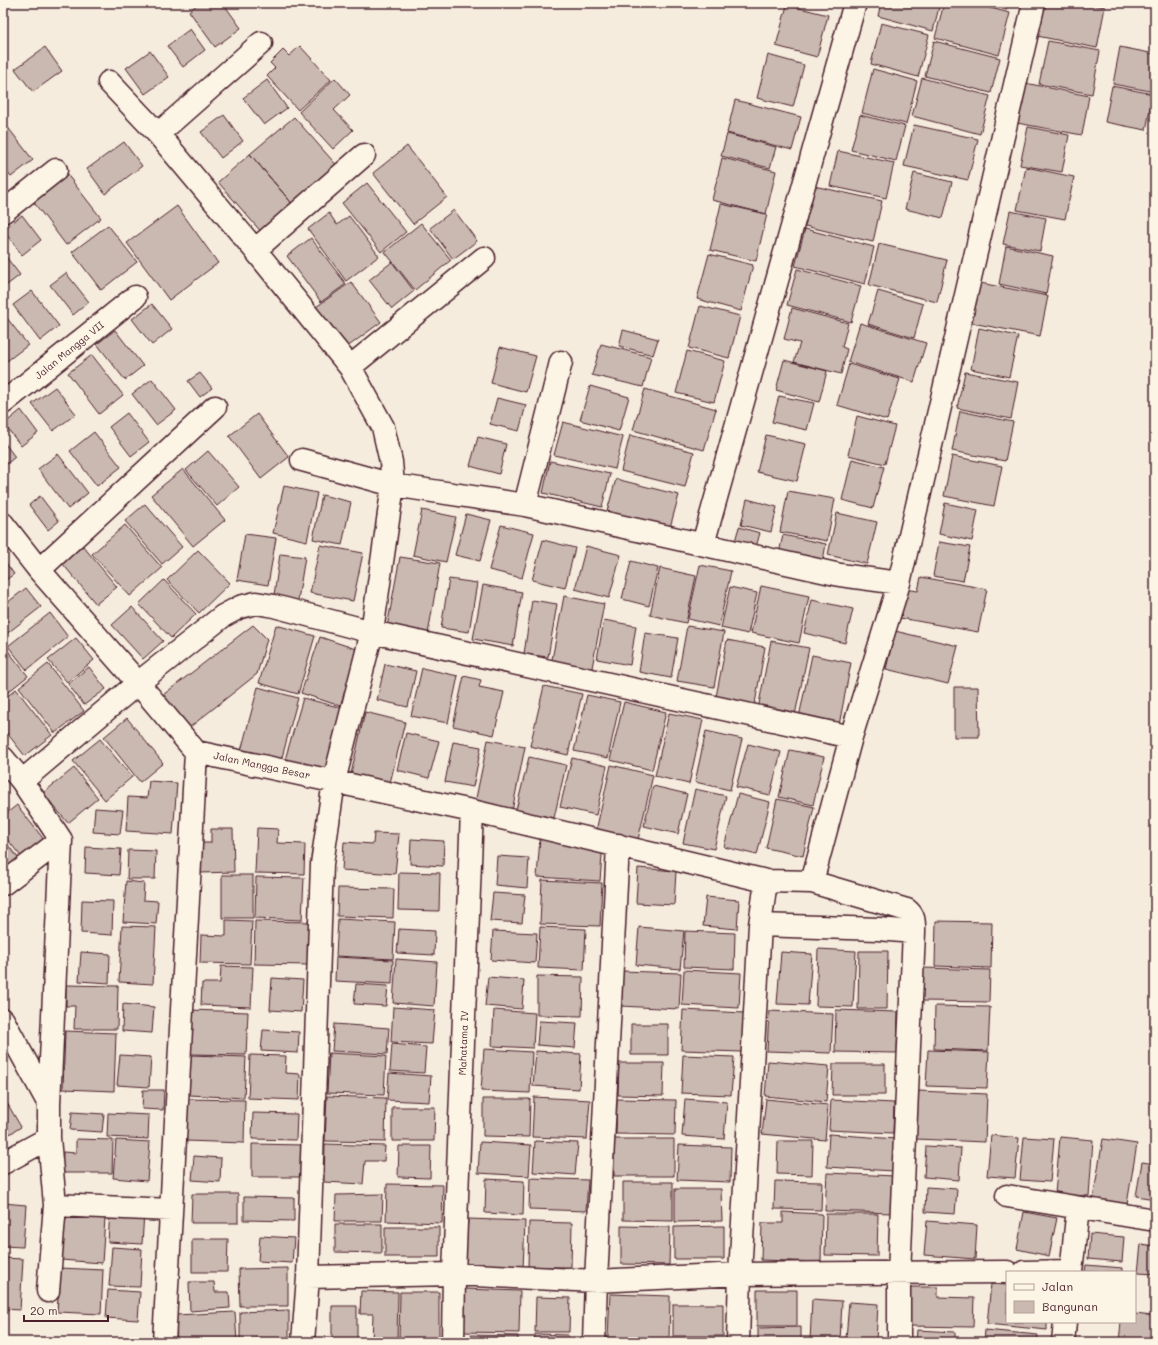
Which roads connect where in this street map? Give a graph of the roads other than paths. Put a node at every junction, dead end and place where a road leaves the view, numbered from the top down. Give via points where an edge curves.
1 (855, 3) edge
2 (1034, 3) edge
3 (260, 43) dead end
4 (109, 82) dead end
5 (158, 134) junction
6 (364, 155) dead end
7 (56, 170) dead end
8 (3, 212) edge
9 (255, 250) junction
10 (484, 258) dead end
11 (135, 297) dead end
12 (561, 362) dead end
13 (350, 367) junction
14 (3, 403) edge
15 (215, 407) dead end
16 (302, 460) dead end
17 (393, 485) junction
18 (525, 505) junction
19 (3, 524) edge
20 (703, 544) junction
21 (39, 570) junction
22 (899, 583) junction
23 (372, 632) junction
24 (138, 683) junction
25 (851, 737) junction
26 (196, 752) junction
27 (3, 758) edge
28 (334, 780) junction
29 (22, 781) junction
30 (472, 811) junction
31 (61, 840) junction
32 (618, 845) junction
33 (766, 881) junction
34 (812, 882) junction
35 (3, 884) edge
36 (760, 925) junction
37 (914, 932) junction
38 (3, 1020) edge
39 (49, 1104) junction
40 (49, 1138) junction
41 (3, 1163) edge
42 (1007, 1196) dead end
43 (55, 1204) junction
44 (1078, 1208) junction
45 (171, 1210) junction
46 (1155, 1220) edge
47 (1071, 1271) edge
48 (1006, 1272) edge
49 (454, 1274) junction
50 (740, 1274) junction
51 (899, 1274) junction
52 (308, 1277) junction
53 (596, 1281) junction
54 (48, 1291) dead end
55 (1065, 1323) edge
56 (164, 1342) edge
57 (303, 1342) edge
58 (453, 1342) edge
59 (594, 1342) edge
60 (738, 1342) edge
61 (899, 1342) edge
62 (1063, 1342) edge

1 - 20 street
2 - 22 street
3 - 5 street
4 - 5 street
5 - 9 street
6 - 9 street
7 - 8 street
9 - 13 street
10 - 13 street
11 - 14 street, Jalan Mangga VII
12 - 18 street
13 - 17 street via 383,427
15 - 21 street
16 - 17 street
17 - 18 street
17 - 23 street
18 - 20 street
19 - 21 street
20 - 22 street via 840,575
21 - 24 street
22 - 25 street
23 - 24 street via 256,603 240,607 223,616
23 - 25 street
23 - 28 street
24 - 26 street
24 - 29 street
25 - 34 street
26 - 28 street, Jalan Mangga Besar
26 - 45 street
27 - 29 street
28 - 30 street, Jalan Mangga Besar
28 - 52 street via 322,864
29 - 31 street
30 - 32 street, Jalan Mangga Besar
30 - 49 street, Mahatama IV
31 - 35 street
31 - 39 street
32 - 33 street, Jalan Mangga Besar
32 - 53 street
33 - 34 street, Jalan Mangga Besar
33 - 36 street
34 - 37 street, Jalan Mangga Besar via 907,910 912,913
36 - 37 street
36 - 50 street
37 - 51 street
38 - 39 street
39 - 40 street
40 - 41 street
40 - 43 street
42 - 44 street
43 - 45 street
43 - 54 street
44 - 46 street
44 - 47 street
45 - 56 street
48 - 51 street
49 - 52 street
49 - 53 street
49 - 58 street, Mahatama IV
50 - 51 street
50 - 53 street
50 - 60 street
51 - 61 street
52 - 57 street
53 - 59 street
55 - 62 street

